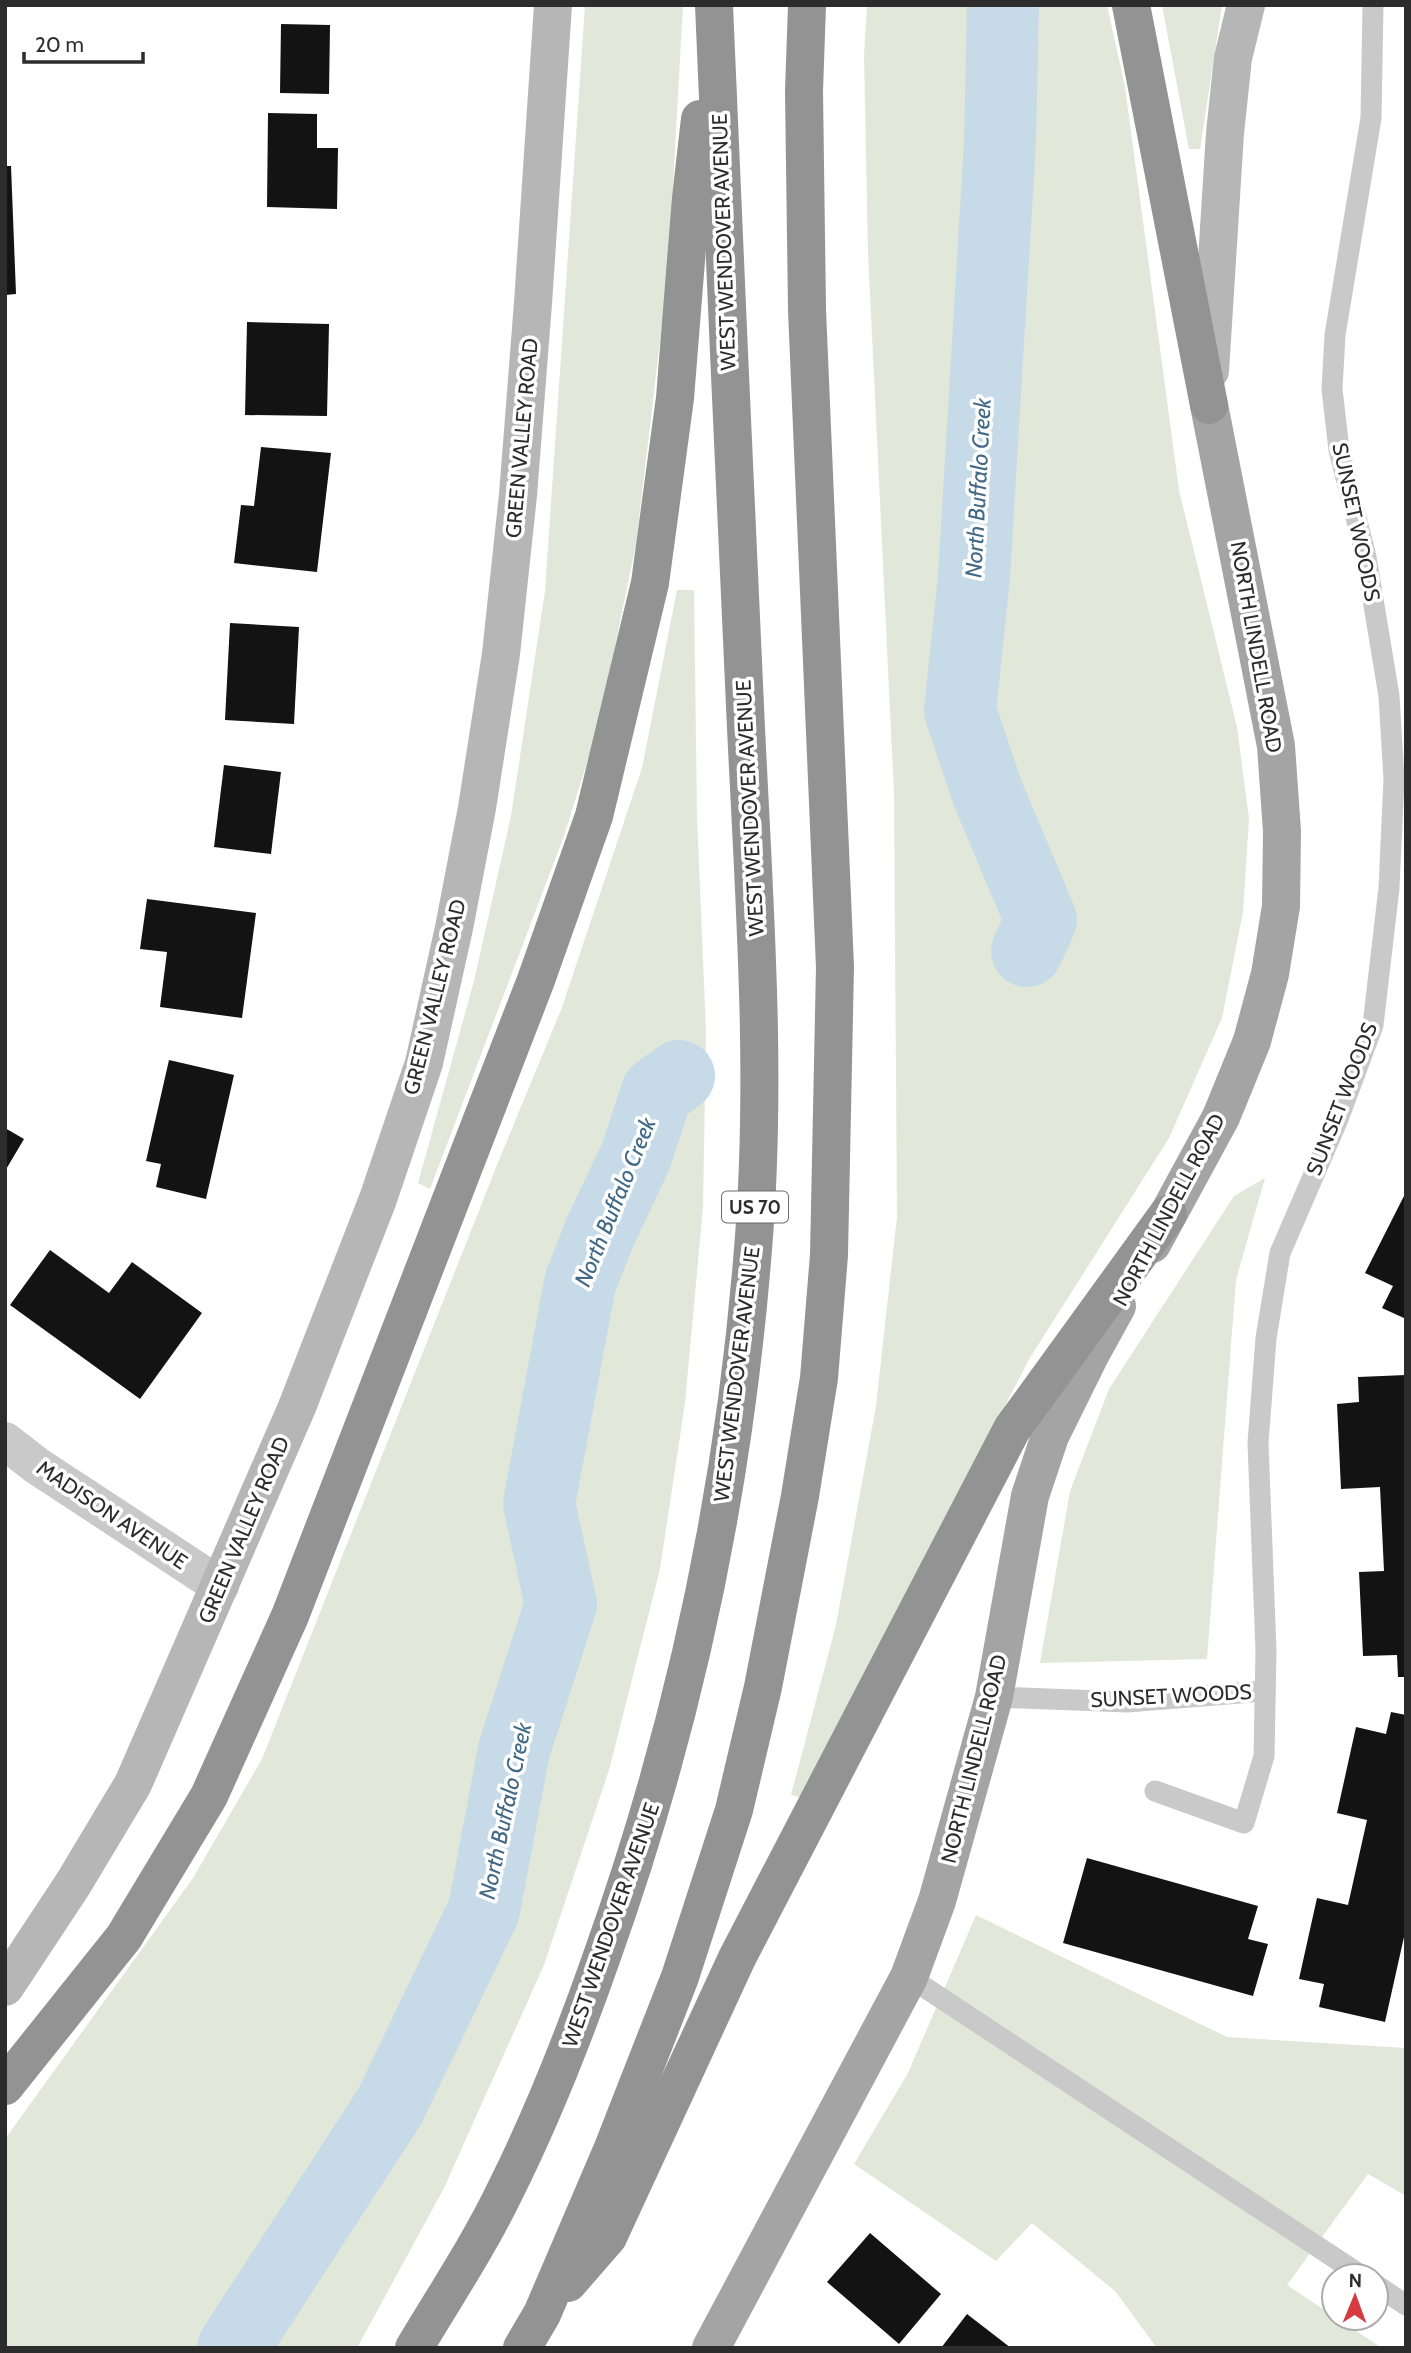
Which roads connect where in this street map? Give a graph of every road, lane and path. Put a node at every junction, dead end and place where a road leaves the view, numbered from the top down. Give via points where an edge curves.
1 (552, 5) edge
2 (713, 5) edge
3 (807, 5) edge
4 (1131, 5) edge
5 (1246, 5) edge
6 (1373, 5) edge
7 (1209, 405) junction
8 (1168, 1214) junction
9 (5, 1441) edge
10 (220, 1586) junction
11 (1265, 1691) junction
12 (994, 1697) junction
13 (1155, 1791) dead end
14 (909, 1977) junction
15 (5, 1987) edge
16 (5, 2086) edge
17 (1341, 2262) edge
18 (1390, 2294) edge
19 (1406, 2305) edge
20 (542, 2314) junction
21 (718, 2345) edge
22 (414, 2348) edge
23 (522, 2348) edge

1 - 10 main road, GREEN VALLEY ROAD via 518,495 501,654 454,928 424,1063 378,1199 297,1407
2 - 16 highway via 675,398 650,583 594,816 536,980 290,1616 209,1796 124,1937
2 - 22 highway, WEST WENDOVER AVENUE / US 70 via 758,976 754,1247 738,1383 722,1506 699,1625 664,1768 626,1890 571,2043 504,2193
3 - 20 highway via 807,310 835,967 829,1255 818,1378 787,1564 734,1810 680,1977
4 - 7 highway
5 - 7 main road, NORTH LINDELL ROAD via 1233,58 1225,133
6 - 11 lane, SUNSET WOODS via 1371,118 1335,335 1332,389 1339,450 1366,557 1389,696 1394,779 1389,888 1373,1025 1280,1253 1266,1338 1258,1443
7 - 8 main road, NORTH LINDELL ROAD via 1276,746 1281,906 1270,974 1252,1041 1221,1117
8 - 12 main road, NORTH LINDELL ROAD via 1051,1436 1030,1496
8 - 20 highway via 1012,1429 737,1958 608,2237
9 - 10 street, MADISON AVENUE
10 - 15 main road, GREEN VALLEY ROAD via 133,1784
11 - 12 lane, SUNSET WOODS via 1127,1702
11 - 13 lane, SUNSET WOODS via 1264,1756 1244,1823
12 - 14 main road, NORTH LINDELL ROAD via 937,1901
14 - 17 lane
14 - 21 main road, NORTH LINDELL ROAD
18 - 19 lane
20 - 23 highway

